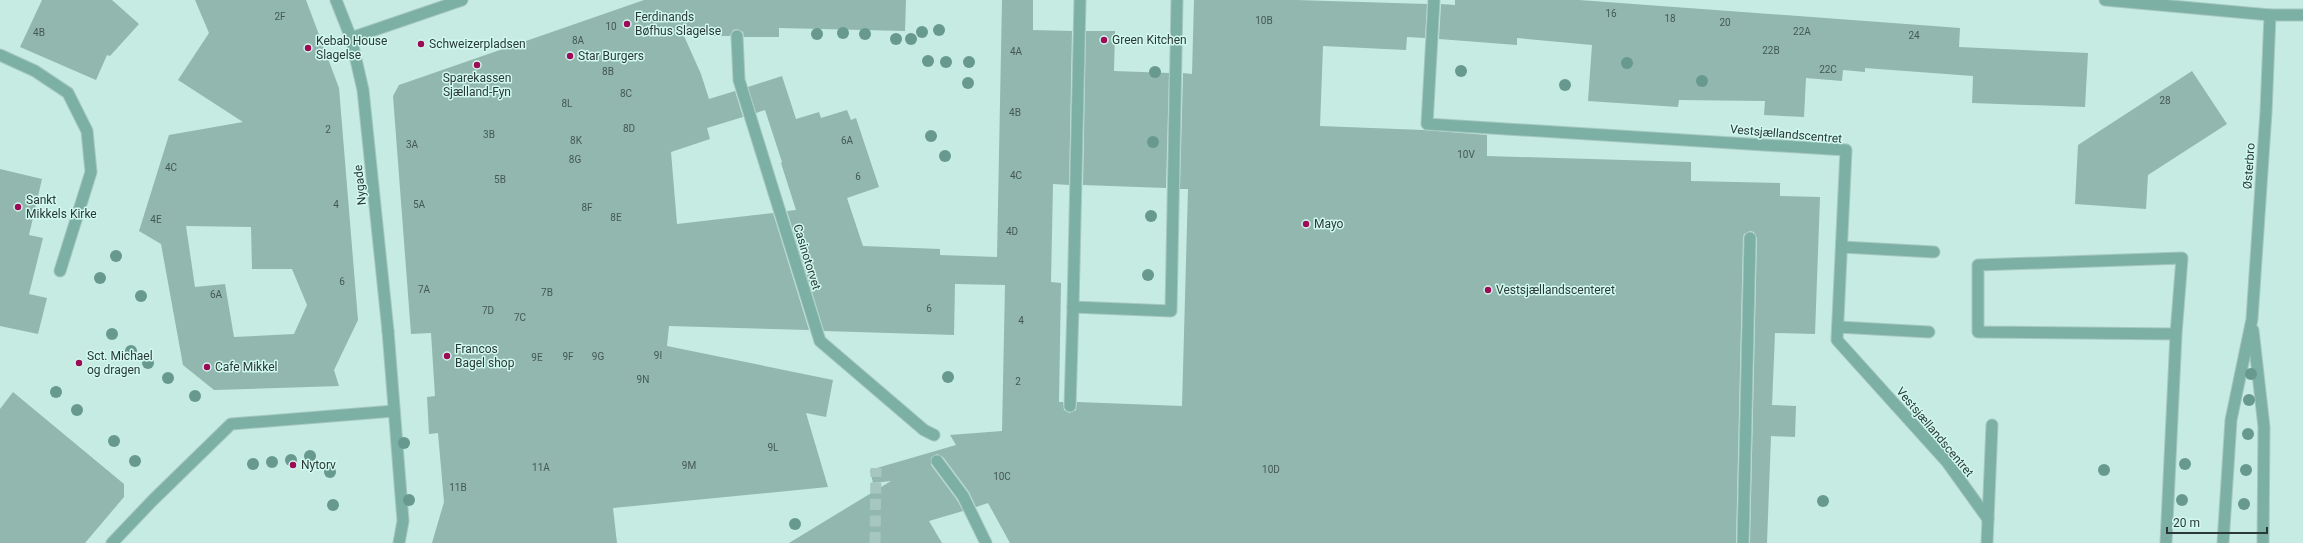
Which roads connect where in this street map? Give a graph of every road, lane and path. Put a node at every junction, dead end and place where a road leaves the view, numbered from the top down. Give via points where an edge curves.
1 (336, 0) edge
2 (462, 0) edge
3 (1080, 0) edge
4 (1177, 0) edge
5 (1434, 0) edge
6 (2105, 0) edge
7 (2270, 15) junction
8 (2303, 15) edge
9 (737, 36) dead end
10 (351, 38) junction
11 (0, 55) edge
12 (1750, 238) dead end
13 (1842, 247) junction
14 (1934, 252) dead end
15 (60, 271) dead end
16 (1073, 307) junction
17 (2252, 319) junction
18 (1838, 327) junction
19 (1929, 332) dead end
20 (2176, 334) junction
21 (1070, 406) dead end
22 (394, 411) junction
23 (1992, 425) dead end
24 (934, 435) dead end
25 (937, 461) dead end
26 (1988, 519) junction
27 (112, 543) edge
28 (399, 543) edge
29 (986, 543) edge
30 (1743, 543) edge
31 (1987, 543) edge
32 (2166, 543) edge
33 (2223, 543) edge
34 (2263, 543) edge

1 - 10 street
2 - 10 street
3 - 16 street
4 - 16 street via 1171,311
5 - 13 street, Vestsjællandscentret via 1427,124 1846,150
6 - 7 street
7 - 8 street
7 - 17 street, Østerbro
9 - 24 street, Casinotorvet via 738,80 820,341 924,430
10 - 22 street, Nygade via 363,90
11 - 15 street via 35,71 68,93 87,131 91,172
12 - 30 street
13 - 14 street
13 - 18 street, Vestsjællandscentret
16 - 21 street
17 - 33 street, Østerbro via 2231,420
17 - 34 street, Østerbro via 2264,427
18 - 19 street
18 - 26 street, Vestsjællandscentret via 1837,340 1947,462
20 - 20 street via 2182,258 1978,265 1978,332
20 - 32 street
22 - 27 street via 231,424 152,500
22 - 28 street via 403,521
23 - 26 street
25 - 29 street via 963,496
26 - 31 street

